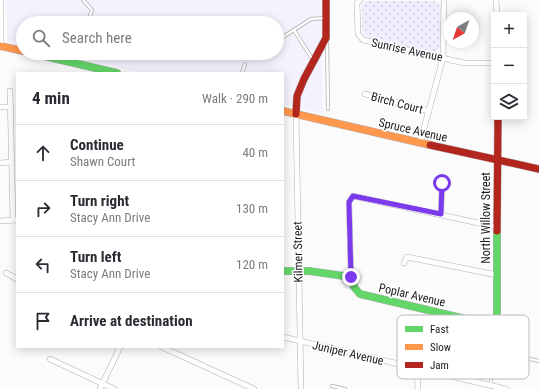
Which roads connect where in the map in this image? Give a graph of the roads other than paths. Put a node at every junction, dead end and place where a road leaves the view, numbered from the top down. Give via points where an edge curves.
1 (0, 0) edge
2 (83, 0) edge
3 (326, 0) edge
4 (360, 0) edge
5 (444, 0) edge
6 (496, 0) edge
7 (497, 12) edge
8 (90, 16) edge
9 (326, 18) junction
10 (294, 30) junction
11 (284, 36) edge
12 (326, 38) junction
13 (0, 46) edge
14 (16, 49) edge
15 (443, 58) junction
16 (315, 59) junction
17 (61, 60) edge
18 (79, 60) edge
19 (491, 63) edge
20 (78, 64) junction
21 (245, 64) dead end
22 (113, 72) edge
23 (243, 72) edge
24 (10, 91) dead end
25 (365, 94) dead end
26 (0, 106) edge
27 (11, 106) junction
28 (328, 109) dead end
29 (284, 111) edge
30 (430, 111) junction
31 (296, 114) junction
32 (498, 120) edge
33 (420, 143) junction
34 (498, 159) junction
35 (0, 162) edge
36 (12, 162) junction
37 (539, 169) edge
38 (442, 183) dead end
39 (441, 214) junction
40 (15, 220) edge
41 (0, 221) edge
42 (497, 227) junction
43 (404, 263) dead end
44 (298, 270) junction
45 (284, 271) edge
46 (6, 274) dead end
47 (497, 275) junction
48 (351, 277) junction
49 (16, 279) edge
50 (449, 315) edge
51 (497, 315) edge
52 (284, 337) edge
53 (300, 342) junction
54 (120, 348) edge
55 (164, 348) edge
56 (50, 359) dead end
57 (529, 359) edge
58 (539, 361) edge
59 (397, 364) edge
60 (458, 379) edge
61 (102, 386) edge
62 (332, 386) dead end
63 (490, 387) edge
64 (114, 389) edge
65 (254, 389) edge
66 (301, 389) edge
67 (345, 389) edge
68 (506, 389) edge

1 - 13 street
2 - 8 lane via 92,10
3 - 9 street
4 - 15 street, Sunrise Avenue via 357,3 358,34 363,40
5 - 15 street
6 - 7 street
9 - 10 lane via 311,19
9 - 12 street
10 - 11 lane
10 - 16 lane
12 - 16 street
12 - 28 lane
13 - 14 street
15 - 19 street, Sunrise Avenue via 464,63
15 - 30 street
16 - 31 street via 297,96
17 - 20 street
18 - 20 lane
20 - 22 street
21 - 23 lane
24 - 27 street
25 - 30 street, Birch Court
26 - 27 street
27 - 36 street
29 - 31 street, Spruce Avenue
30 - 33 street
31 - 33 street, Spruce Avenue
31 - 44 street, Kilmer Street
32 - 34 street, North Willow Street
33 - 34 street, Spruce Avenue
34 - 37 street, Spruce Avenue
34 - 42 street, North Willow Street
35 - 36 street
36 - 40 street
38 - 39 street
39 - 42 street
39 - 48 street via 353,196 349,202
40 - 41 street
42 - 47 street, North Willow Street
43 - 47 street via 407,257
44 - 45 street
44 - 48 street
44 - 53 street, Kilmer Street
46 - 49 street
47 - 51 street, North Willow Street
48 - 50 street, Poplar Avenue via 354,287 360,294
52 - 53 street, Juniper Avenue
53 - 59 street, Juniper Avenue
53 - 66 street, Kilmer Street
54 - 61 street
55 - 65 street
56 - 61 street
57 - 58 lane
60 - 63 street, Juniper Avenue
61 - 64 street
62 - 67 lane
63 - 68 street, Juniper Avenue

